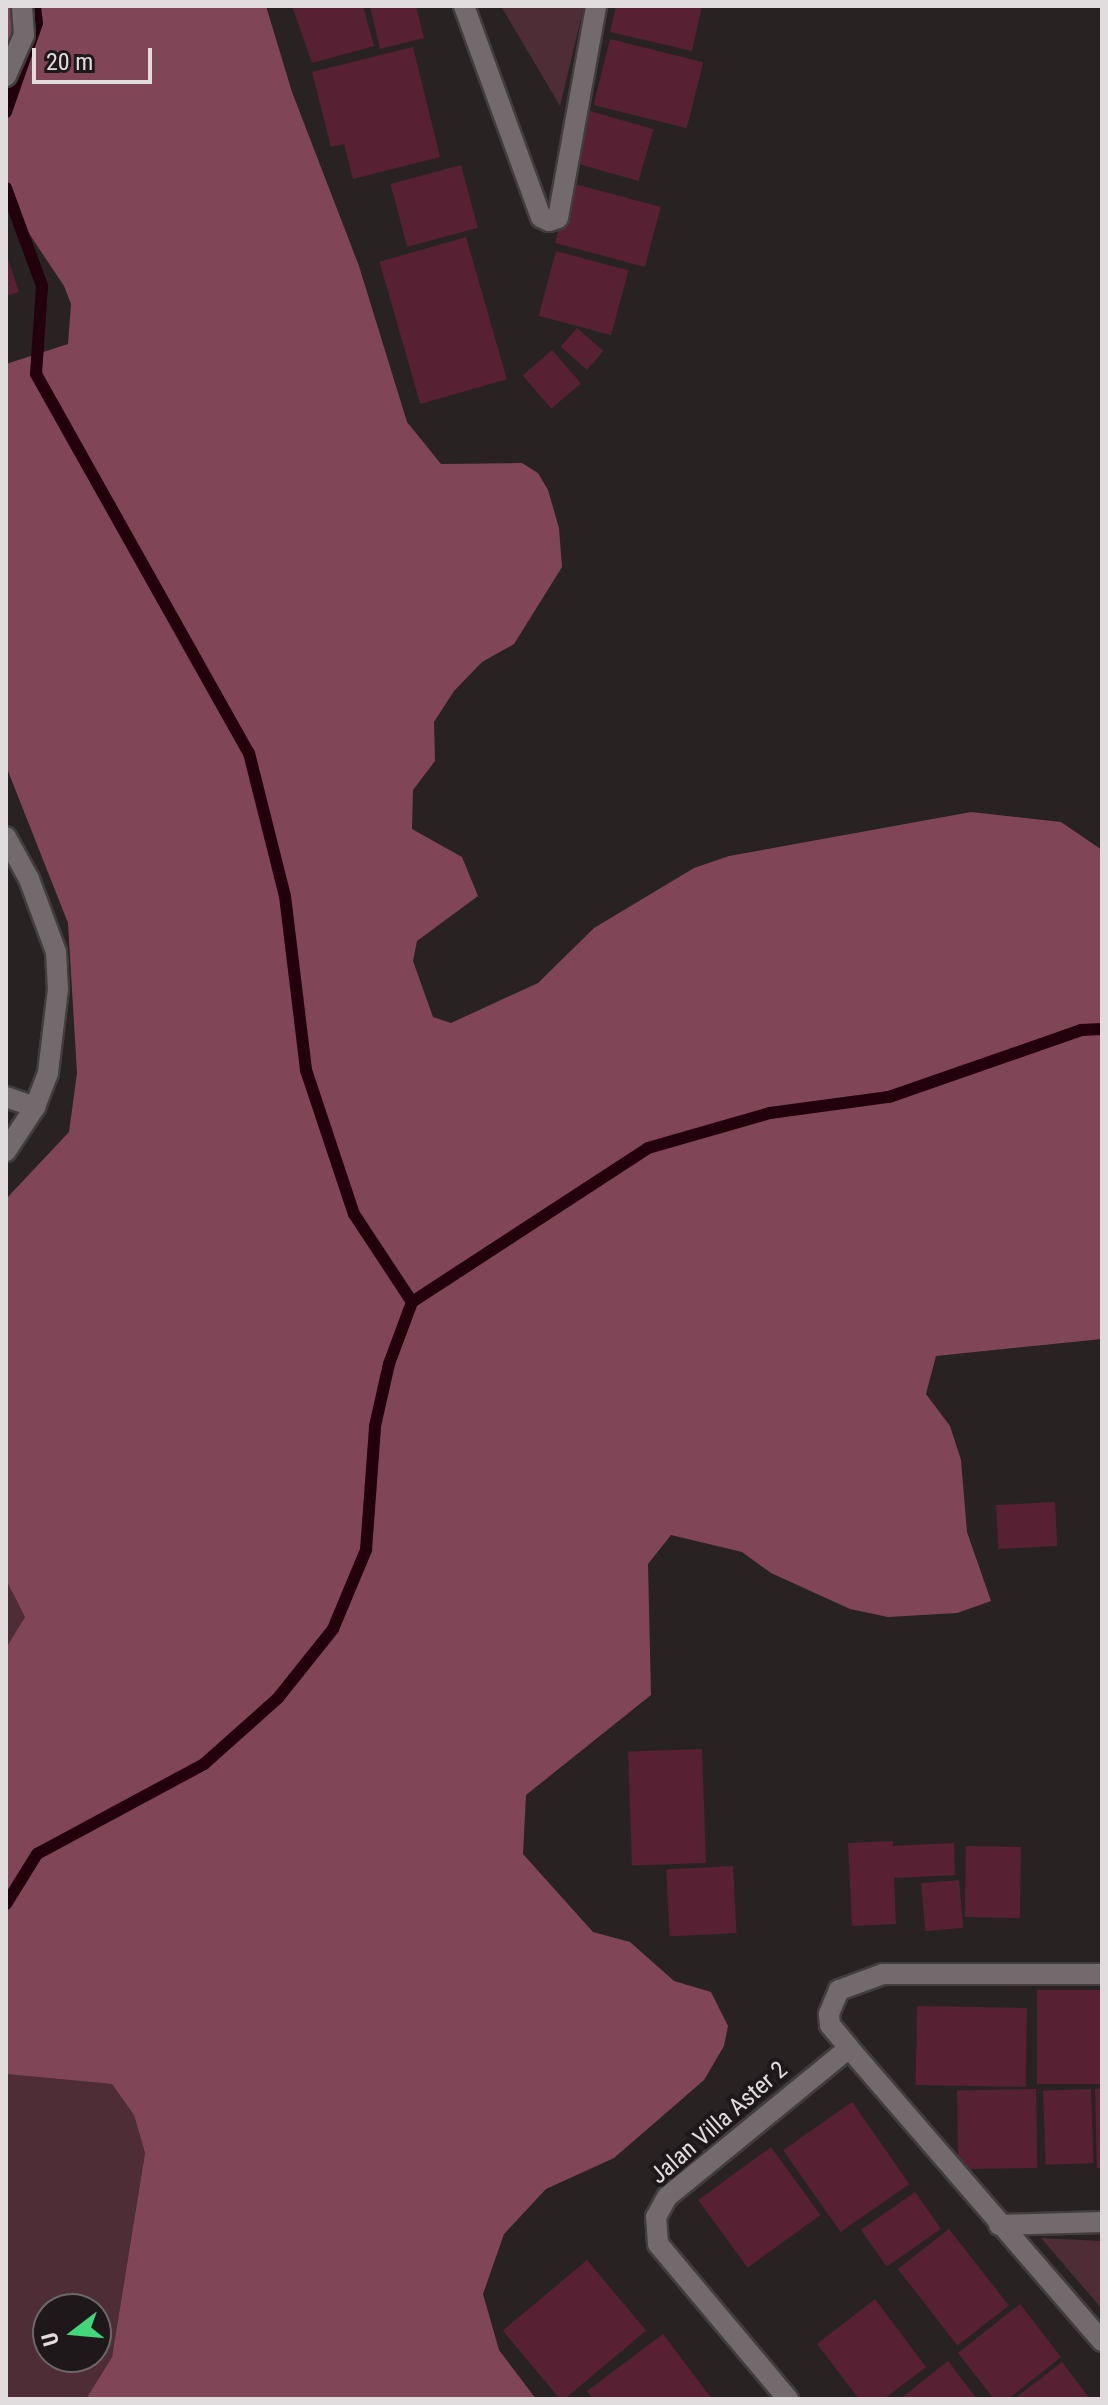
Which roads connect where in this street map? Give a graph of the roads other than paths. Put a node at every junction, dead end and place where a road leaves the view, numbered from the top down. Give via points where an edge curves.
1 (22, 6) edge
2 (464, 6) edge
3 (596, 6) edge
4 (6, 76) edge
5 (6, 837) edge
6 (6, 1097) edge
7 (35, 1107) junction
8 (6, 1151) edge
9 (1102, 1974) edge
10 (849, 2048) junction
11 (1102, 2222) edge
12 (999, 2225) junction
13 (1102, 2341) edge
14 (788, 2399) edge

1 - 4 street via 24,35
2 - 3 street via 541,217 549,221 558,218
5 - 7 street via 29,879 56,952 58,989 48,1073
6 - 7 street
7 - 8 street
9 - 10 street via 883,1974 859,1980 839,1990 829,2014 830,2025
10 - 12 street
10 - 14 street, Jalan Villa Aster 2 via 667,2197 656,2217 658,2244
11 - 12 street
12 - 13 street

